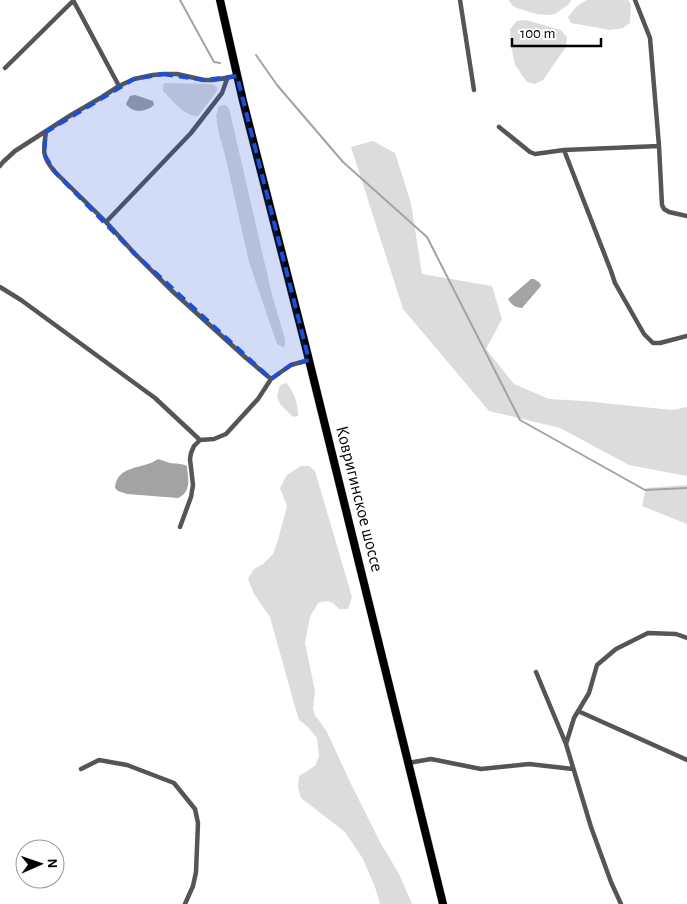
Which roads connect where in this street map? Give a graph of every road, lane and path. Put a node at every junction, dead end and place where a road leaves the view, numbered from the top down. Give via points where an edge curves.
1 (220, 0) edge
2 (460, 0) edge
3 (635, 0) edge
4 (73, 1) edge
5 (5, 68) dead end
6 (237, 76) junction
7 (227, 79) junction
8 (119, 86) junction
9 (474, 90) dead end
10 (499, 127) dead end
11 (46, 132) junction
12 (659, 146) junction
13 (564, 150) junction
14 (0, 166) edge
15 (687, 216) edge
16 (106, 222) junction
17 (0, 287) edge
18 (687, 336) edge
19 (309, 360) junction
20 (271, 379) junction
21 (200, 440) junction
22 (180, 527) dead end
23 (687, 638) edge
24 (536, 672) dead end
25 (578, 711) junction
26 (566, 744) junction
27 (687, 760) edge
28 (408, 763) junction
29 (81, 769) dead end
30 (573, 769) junction
31 (185, 904) edge
32 (443, 904) edge
33 (621, 904) edge

1 - 6 main road, Ковригинское шоссе
2 - 9 street
3 - 12 street via 650,38
4 - 5 street
4 - 8 street
6 - 7 street
6 - 19 main road, Ковригинское шоссе
7 - 8 street via 204,80 177,74 153,74
7 - 16 street via 222,93 191,133
8 - 11 street
10 - 13 street via 535,154
11 - 14 street via 15,151
11 - 16 street via 44,154 47,163
12 - 13 street
12 - 15 street via 662,205 664,210
13 - 18 street via 615,283 644,334 653,342 660,343
16 - 20 street via 171,290
17 - 21 street via 156,398
19 - 20 street via 291,364
19 - 28 main road, Ковригинское шоссе
20 - 21 street via 258,400 226,434
21 - 22 street via 190,453 193,485
23 - 25 street via 676,634 648,633 616,649 597,665 589,693
24 - 26 street
25 - 26 street
25 - 27 street
26 - 30 street
28 - 30 street via 431,759 481,768 529,764
28 - 32 main road, Ковригинское шоссе
29 - 31 street via 100,760 127,765 174,783 195,809 198,824 196,872
30 - 33 street via 590,827

